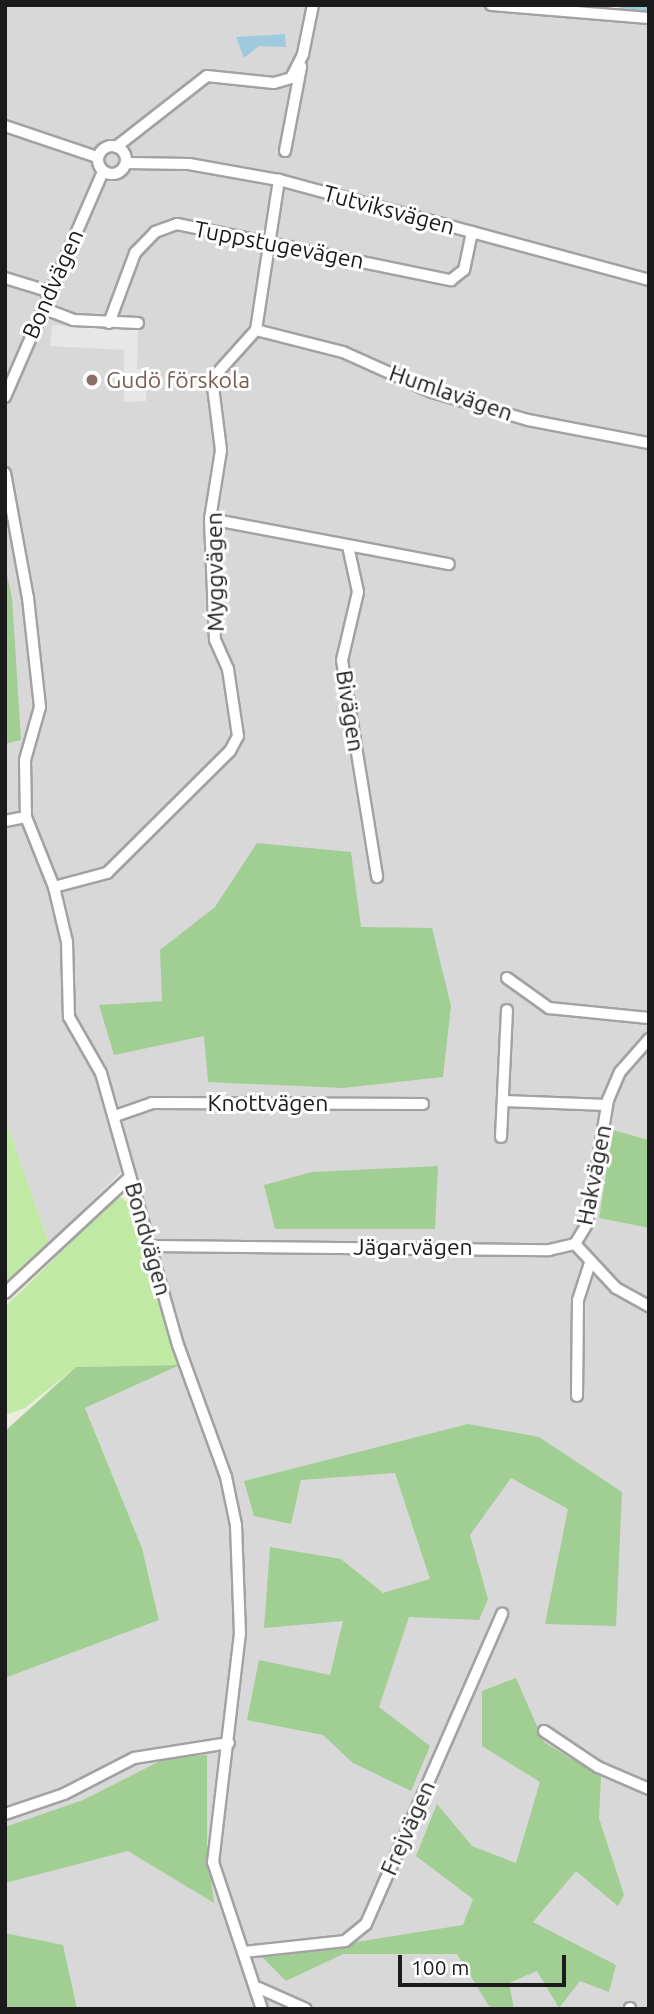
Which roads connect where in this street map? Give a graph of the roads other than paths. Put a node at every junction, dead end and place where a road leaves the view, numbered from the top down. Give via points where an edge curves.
1 (313, 5) edge
2 (491, 5) edge
3 (649, 18) edge
4 (303, 54) junction
5 (5, 126) edge
6 (116, 147) junction
7 (285, 151) dead end
8 (97, 157) junction
9 (126, 163) junction
10 (103, 172) junction
11 (279, 180) junction
12 (472, 232) junction
13 (270, 241) junction
14 (5, 278) edge
15 (649, 280) edge
16 (51, 292) junction
17 (45, 309) junction
18 (109, 323) junction
19 (138, 323) dead end
20 (256, 330) junction
21 (9, 368) edge
22 (5, 397) edge
23 (649, 443) edge
24 (5, 473) edge
25 (210, 519) junction
26 (348, 546) junction
27 (449, 564) dead end
28 (26, 817) junction
29 (5, 821) edge
30 (377, 877) dead end
31 (54, 887) junction
32 (507, 978) dead end
33 (507, 1010) dead end
34 (649, 1018) edge
35 (649, 1040) edge
36 (504, 1101) junction
37 (423, 1104) dead end
38 (607, 1105) junction
39 (115, 1116) junction
40 (501, 1137) dead end
41 (130, 1177) junction
42 (575, 1244) junction
43 (152, 1246) junction
44 (590, 1264) junction
45 (5, 1293) edge
46 (649, 1306) edge
47 (577, 1396) dead end
48 (502, 1615) dead end
49 (544, 1731) dead end
50 (229, 1742) junction
51 (649, 1789) edge
52 (5, 1814) edge
53 (244, 1952) junction
54 (258, 1987) junction
55 (262, 2009) edge
56 (306, 2009) edge

1 - 4 street
2 - 3 street
4 - 6 street via 291,78 274,83 208,75
4 - 7 street
5 - 8 street
6 - 8 street via 104,148
6 - 9 street
8 - 10 street
9 - 10 street via 114,174
9 - 11 street, Tutviksvägen via 189,164
10 - 16 street, Bondvägen
11 - 12 street, Tutviksvägen
11 - 13 street
12 - 13 street, Tuppstugevägen via 464,270 451,280
12 - 15 street, Tutviksvägen
13 - 18 street, Tuppstugevägen via 177,224 155,232 135,253
13 - 20 street
14 - 16 street
16 - 17 street, Bondvägen
17 - 18 street via 73,320
17 - 21 street, Bondvägen
18 - 19 street
20 - 23 street, Humlavägen via 343,352 432,391 528,420
20 - 25 street, Myggvägen via 212,379 221,450
21 - 22 street, Bondvägen
24 - 28 street, Bondvägen via 28,598 40,707 25,760
25 - 26 street
25 - 31 street, Myggvägen via 215,640 228,669 238,736 230,751 107,873
26 - 27 street
26 - 30 street, Bivägen via 358,592 342,660
28 - 29 street
28 - 31 street, Bondvägen
31 - 39 street, Bondvägen via 67,942 69,1017 101,1073
32 - 34 street via 550,1008
33 - 36 street
35 - 38 street, Hakvägen via 620,1072
36 - 38 street, Hakvägen
36 - 40 street
37 - 39 street, Knottvägen via 152,1103
38 - 42 street, Hakvägen via 587,1224
39 - 41 street, Bondvägen
41 - 43 street, Bondvägen
41 - 45 street
42 - 43 street, Jägarvägen via 550,1250
42 - 44 street
43 - 50 street, Bondvägen via 178,1345 226,1477 236,1525 240,1633
44 - 46 street via 615,1288
44 - 47 street via 578,1300
48 - 53 street, Frejvägen via 366,1924 345,1941
49 - 51 street via 598,1768
50 - 52 street via 134,1758 64,1794
50 - 53 street, Bondvägen via 213,1862
53 - 54 street, Bondvägen
54 - 55 street, Bondvägen
54 - 56 street

